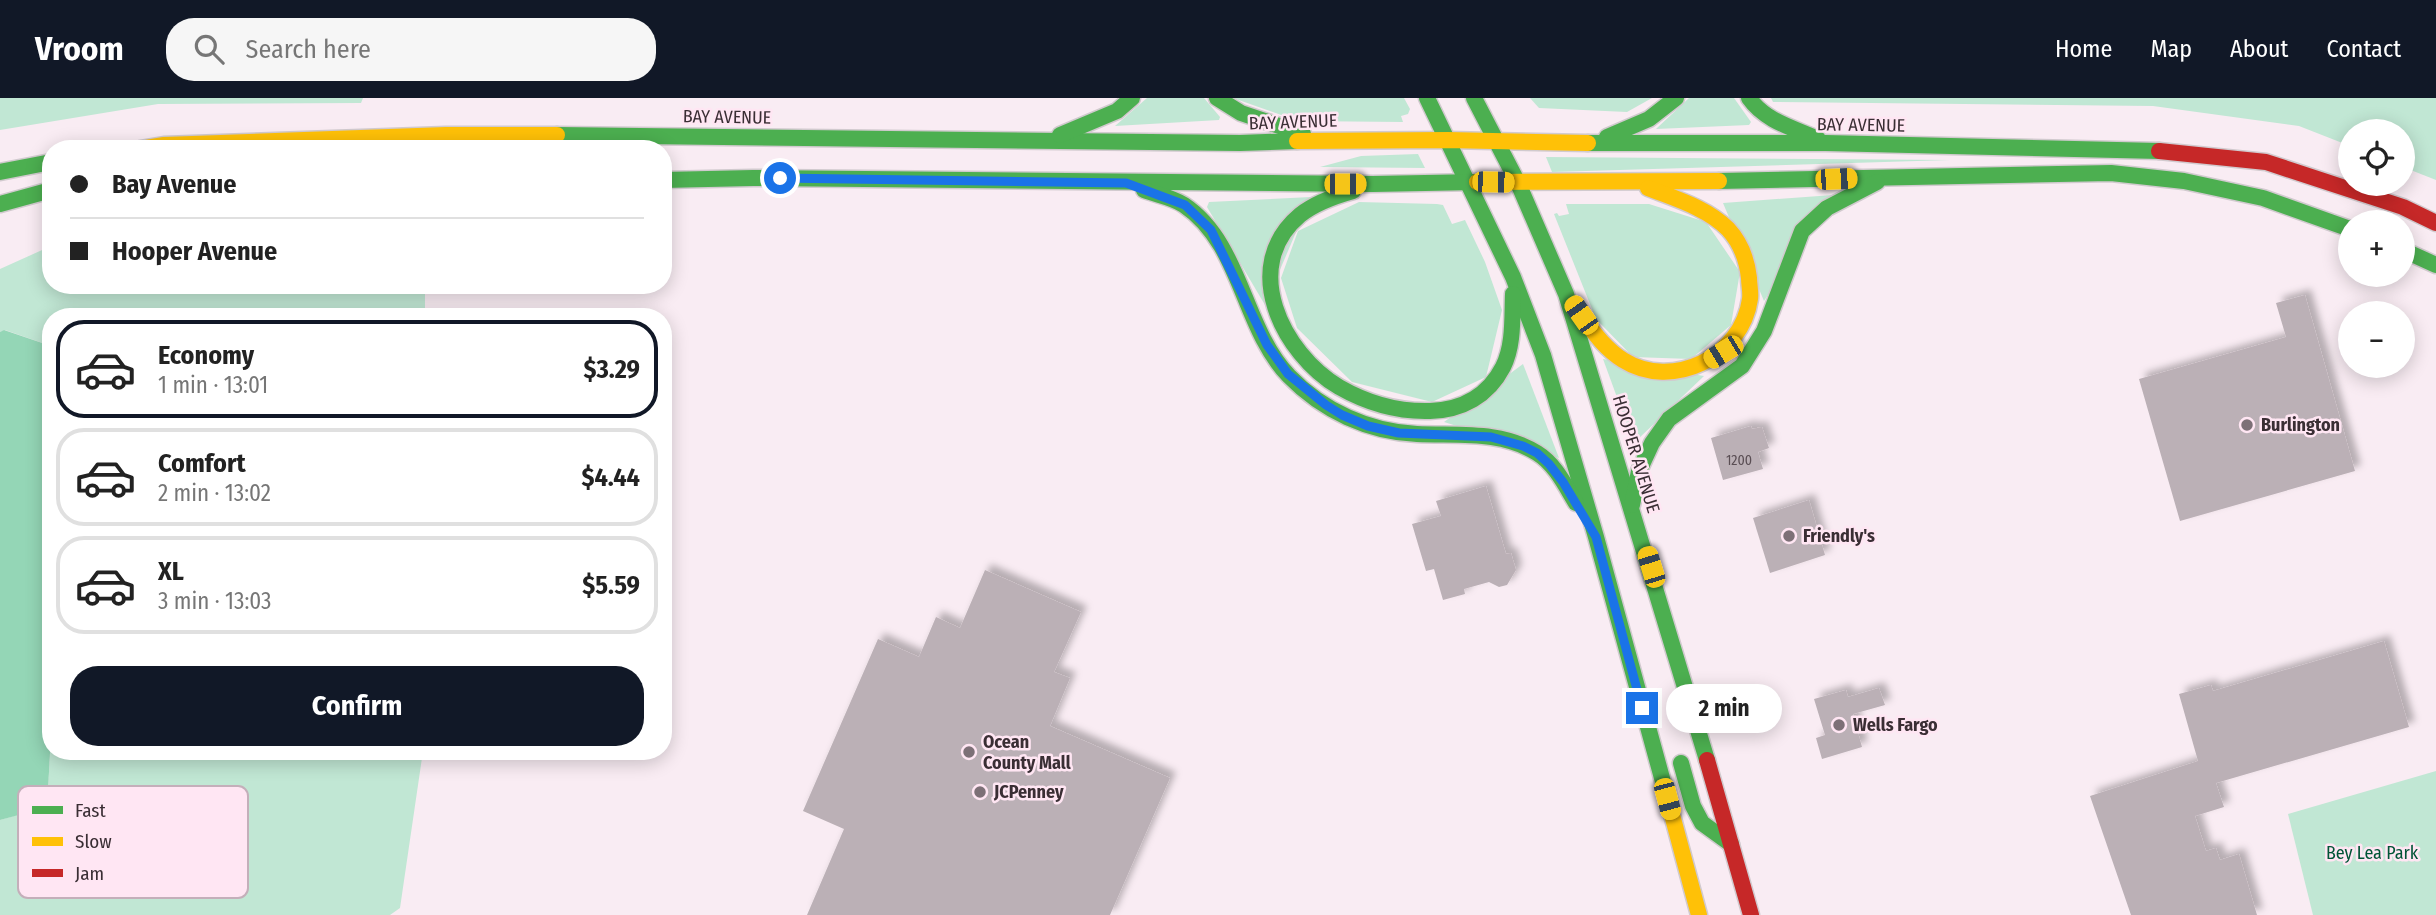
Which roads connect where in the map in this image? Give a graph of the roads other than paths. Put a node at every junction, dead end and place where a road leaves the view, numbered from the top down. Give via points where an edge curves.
1 (1132, 98) edge
2 (1217, 98) edge
3 (1427, 98) edge
4 (1474, 98) edge
5 (1676, 98) edge
6 (1749, 98) edge
7 (654, 135) junction
8 (305, 140) edge
9 (658, 140) edge
10 (1048, 140) junction
11 (1318, 140) junction
12 (1448, 140) junction
13 (1497, 142) junction
14 (708, 143) junction
15 (1591, 143) junction
16 (1826, 143) junction
17 (672, 158) edge
18 (1189, 159) dead end
19 (783, 162) dead end
20 (42, 164) edge
21 (677, 164) junction
22 (725, 165) dead end
23 (672, 170) edge
24 (0, 172) edge
25 (1885, 177) junction
26 (753, 178) junction
27 (1468, 182) junction
28 (1126, 183) junction
29 (1518, 183) junction
30 (1636, 183) junction
31 (1373, 184) junction
32 (42, 192) edge
33 (0, 204) edge
34 (2436, 223) edge
35 (2338, 225) edge
36 (2415, 255) edge
37 (2436, 265) edge
38 (1513, 277) junction
39 (1566, 294) junction
40 (1632, 505) junction
41 (1596, 537) junction
42 (1616, 610) junction
43 (1642, 635) dead end
44 (1678, 754) dead end
45 (1731, 844) junction
46 (1699, 915) edge
47 (1751, 915) edge

1 - 10 main road via 1117,111
2 - 11 main road via 1241,113
3 - 12 main road
4 - 13 main road, HOOPER AVENUE
5 - 15 main road via 1649,119
6 - 16 main road via 1768,116
7 - 8 main road, BAY AVENUE
7 - 9 main road
7 - 14 main road, BAY AVENUE
10 - 11 main road, BAY AVENUE
10 - 14 main road, BAY AVENUE
11 - 12 main road, BAY AVENUE
11 - 18 main road via 1252,154
12 - 13 main road, BAY AVENUE
12 - 27 main road
13 - 15 main road, BAY AVENUE
13 - 29 main road, HOOPER AVENUE
14 - 21 main road
15 - 16 main road, BAY AVENUE
16 - 34 main road, BAY AVENUE via 2175,151 2266,162 2403,207
17 - 21 main road
19 - 26 main road
20 - 24 main road
21 - 23 main road
21 - 26 main road
22 - 26 main road
25 - 30 main road
25 - 35 main road via 2111,173 2184,181 2263,198
25 - 40 main road via 1827,208 1802,231 1764,331 1742,366 1669,419 1651,443
26 - 28 main road
27 - 29 main road
27 - 31 main road
27 - 38 main road
28 - 31 main road
28 - 41 main road via 1185,205 1211,230 1267,345 1288,374 1326,405 1368,426 1399,433 1491,437 1523,446 1549,464
29 - 30 main road
29 - 39 main road, HOOPER AVENUE
30 - 39 main road via 1699,209 1736,239 1748,264 1751,299 1740,330 1723,352 1701,365 1655,371 1631,365 1611,351
31 - 38 main road via 1329,198 1302,213 1282,235 1269,261 1268,283 1284,328 1296,348 1337,386 1384,406 1431,413 1473,401 1503,368 1512,336
32 - 33 main road
36 - 37 main road
38 - 41 main road via 1543,355
39 - 40 main road, HOOPER AVENUE
40 - 45 main road, HOOPER AVENUE
41 - 42 main road
42 - 43 main road
42 - 46 main road
44 - 45 main road via 1702,823
45 - 47 main road, HOOPER AVENUE

